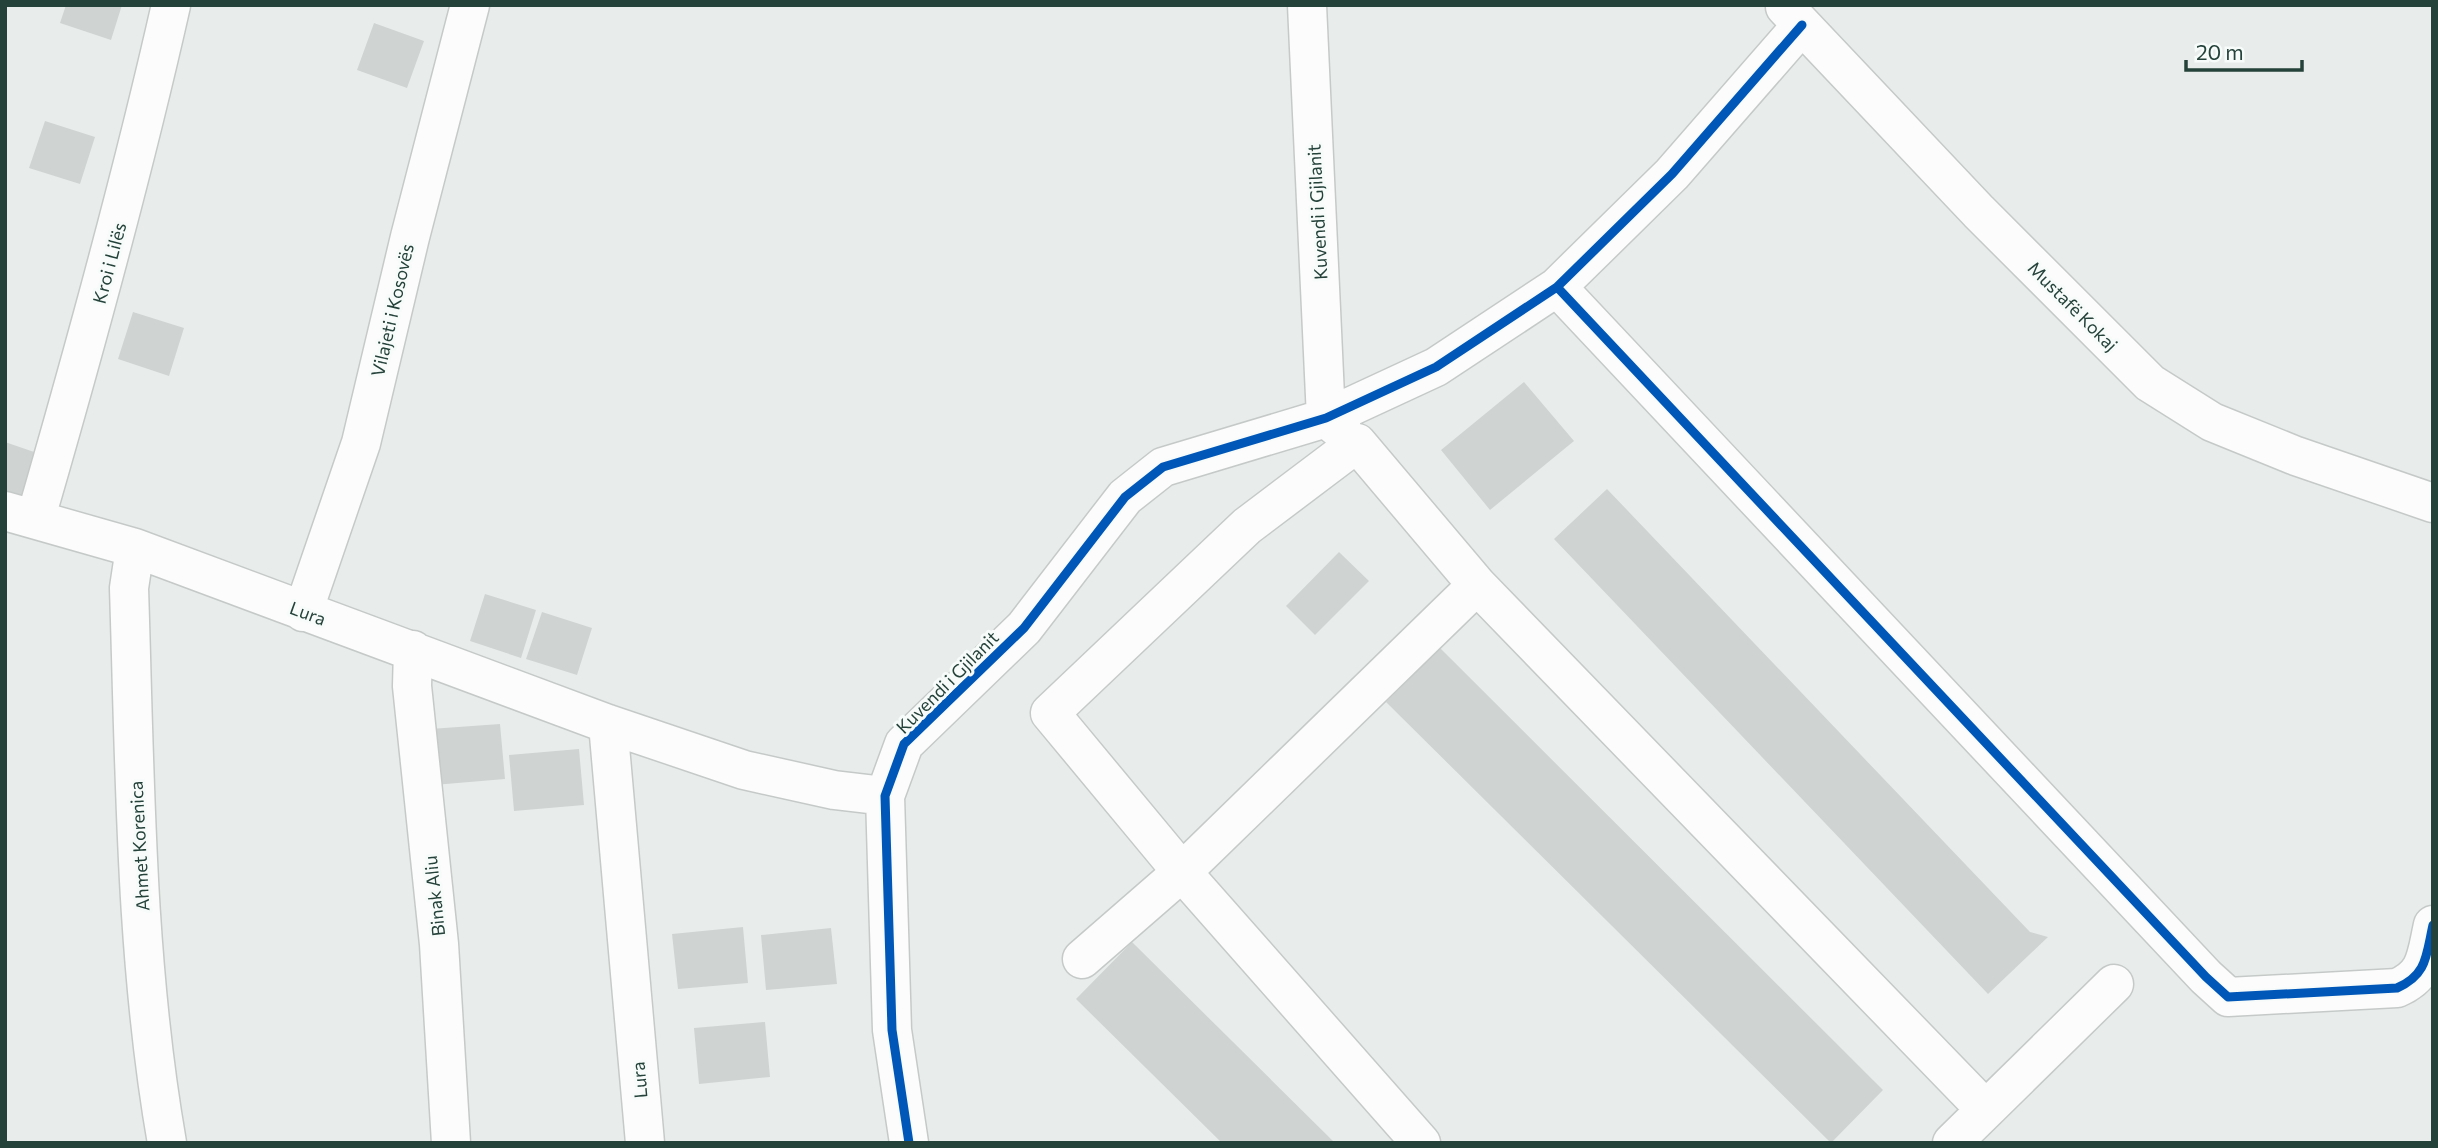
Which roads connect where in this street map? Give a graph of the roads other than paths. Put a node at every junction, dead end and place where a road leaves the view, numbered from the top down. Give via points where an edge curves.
1 (171, 5) edge
2 (470, 5) edge
3 (1307, 5) edge
4 (1793, 15) edge
5 (1557, 287) junction
6 (1326, 418) junction
7 (1357, 443) junction
8 (2433, 503) edge
9 (20, 514) edge
10 (135, 548) junction
11 (1477, 585) junction
12 (303, 611) junction
13 (413, 650) junction
14 (608, 724) junction
15 (885, 796) junction
16 (1182, 872) junction
17 (2433, 925) edge
18 (1082, 959) dead end
19 (2114, 984) dead end
20 (1985, 1110) junction
21 (167, 1143) edge
22 (451, 1143) edge
23 (645, 1143) edge
24 (909, 1143) edge
25 (1421, 1143) edge
26 (1952, 1143) edge

1 - 9 street, Kroi i Lilës via 97,309
2 - 12 street, Vilajeti i Kosovës via 361,443
3 - 6 street, Kuvendi i Gjilanit
4 - 5 street via 1672,174
4 - 8 street, Mustafë Kokaj via 1979,212 2150,383 2212,422
5 - 6 street via 1436,367
5 - 17 street via 2228,997 2397,988 2415,980
6 - 7 street
6 - 15 street, Kuvendi i Gjilanit via 1163,467 1125,497 1024,628 904,744
7 - 11 street
7 - 16 street via 1247,527 1050,713
9 - 10 street, Lura
10 - 12 street, Lura
10 - 21 street, Ahmet Korenica via 129,588 137,844 156,1080
11 - 16 street
11 - 20 street
12 - 13 street, Lura
13 - 14 street, Lura
13 - 22 street, Binak Aliu via 412,686 439,944
14 - 15 street, Lura via 744,770
14 - 23 street, Lura
15 - 24 street, Kuvendi i Gjilanit via 892,1030
16 - 18 street
16 - 25 street
19 - 20 street
20 - 26 street

